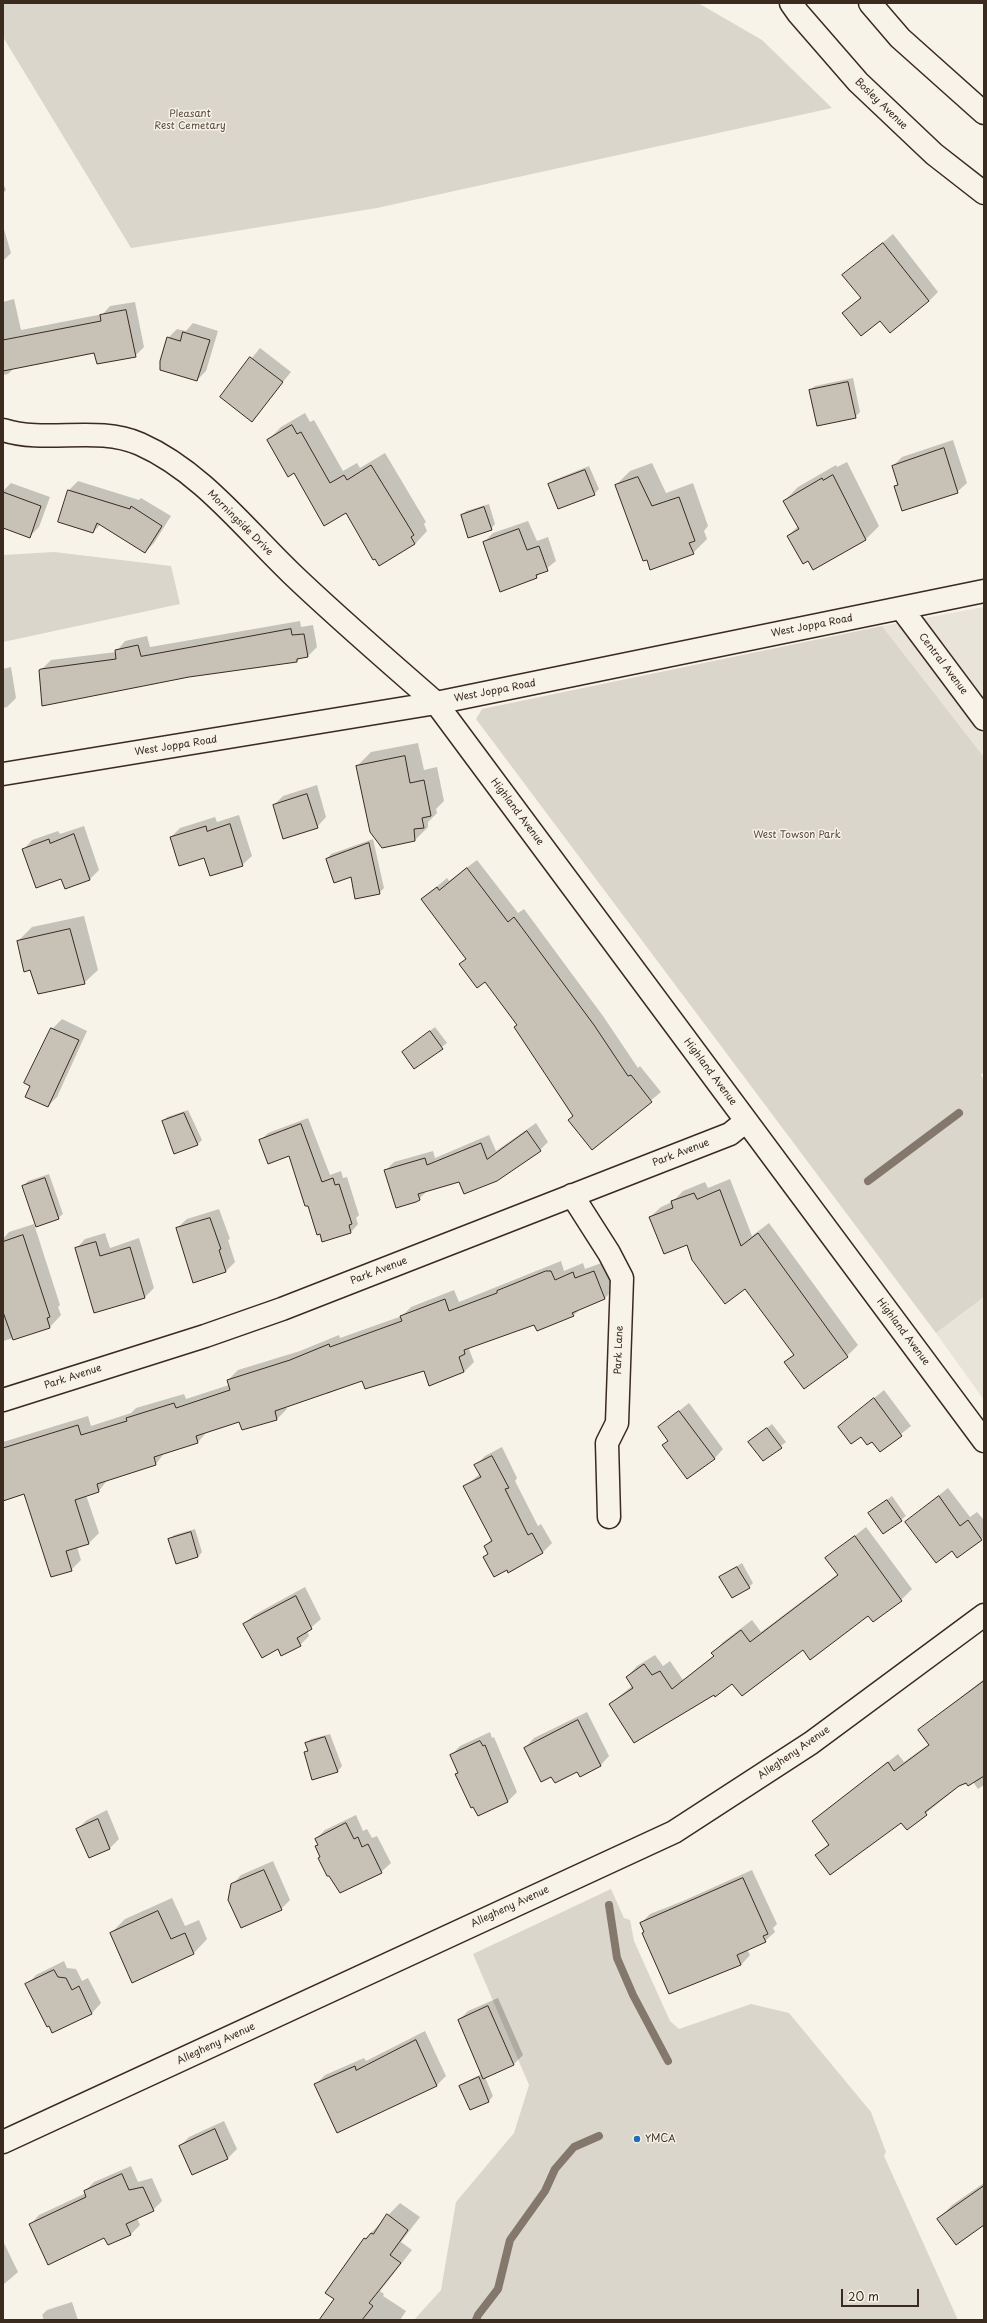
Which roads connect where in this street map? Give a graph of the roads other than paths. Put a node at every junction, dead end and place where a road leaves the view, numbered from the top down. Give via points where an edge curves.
1 (791, 3) edge
2 (870, 3) edge
3 (984, 113) edge
4 (984, 193) edge
5 (3, 430) edge
6 (984, 591) edge
7 (901, 608) junction
8 (436, 703) junction
9 (984, 719) edge
10 (3, 774) edge
11 (746, 1121) junction
12 (572, 1195) junction
13 (3, 1400) edge
14 (984, 1441) edge
15 (609, 1516) dead end
16 (984, 1615) edge
17 (3, 2142) edge

1 - 4 street, Bosley Avenue via 858,82 934,154
2 - 3 street via 900,38
5 - 8 street, Morningside Drive via 41,435 108,435 140,444 169,460 217,499 330,611
6 - 7 street, West Joppa Road
7 - 8 street, West Joppa Road
7 - 9 street, Central Avenue
8 - 10 street, West Joppa Road
8 - 11 street, Highland Avenue
11 - 12 street, Park Avenue via 730,1134
11 - 14 street, Highland Avenue
12 - 13 street, Park Avenue via 282,1309 206,1336
12 - 15 street, Park Lane via 609,1252 622,1278 617,1423 607,1443
16 - 17 street, Allegheny Avenue via 811,1743 674,1832

